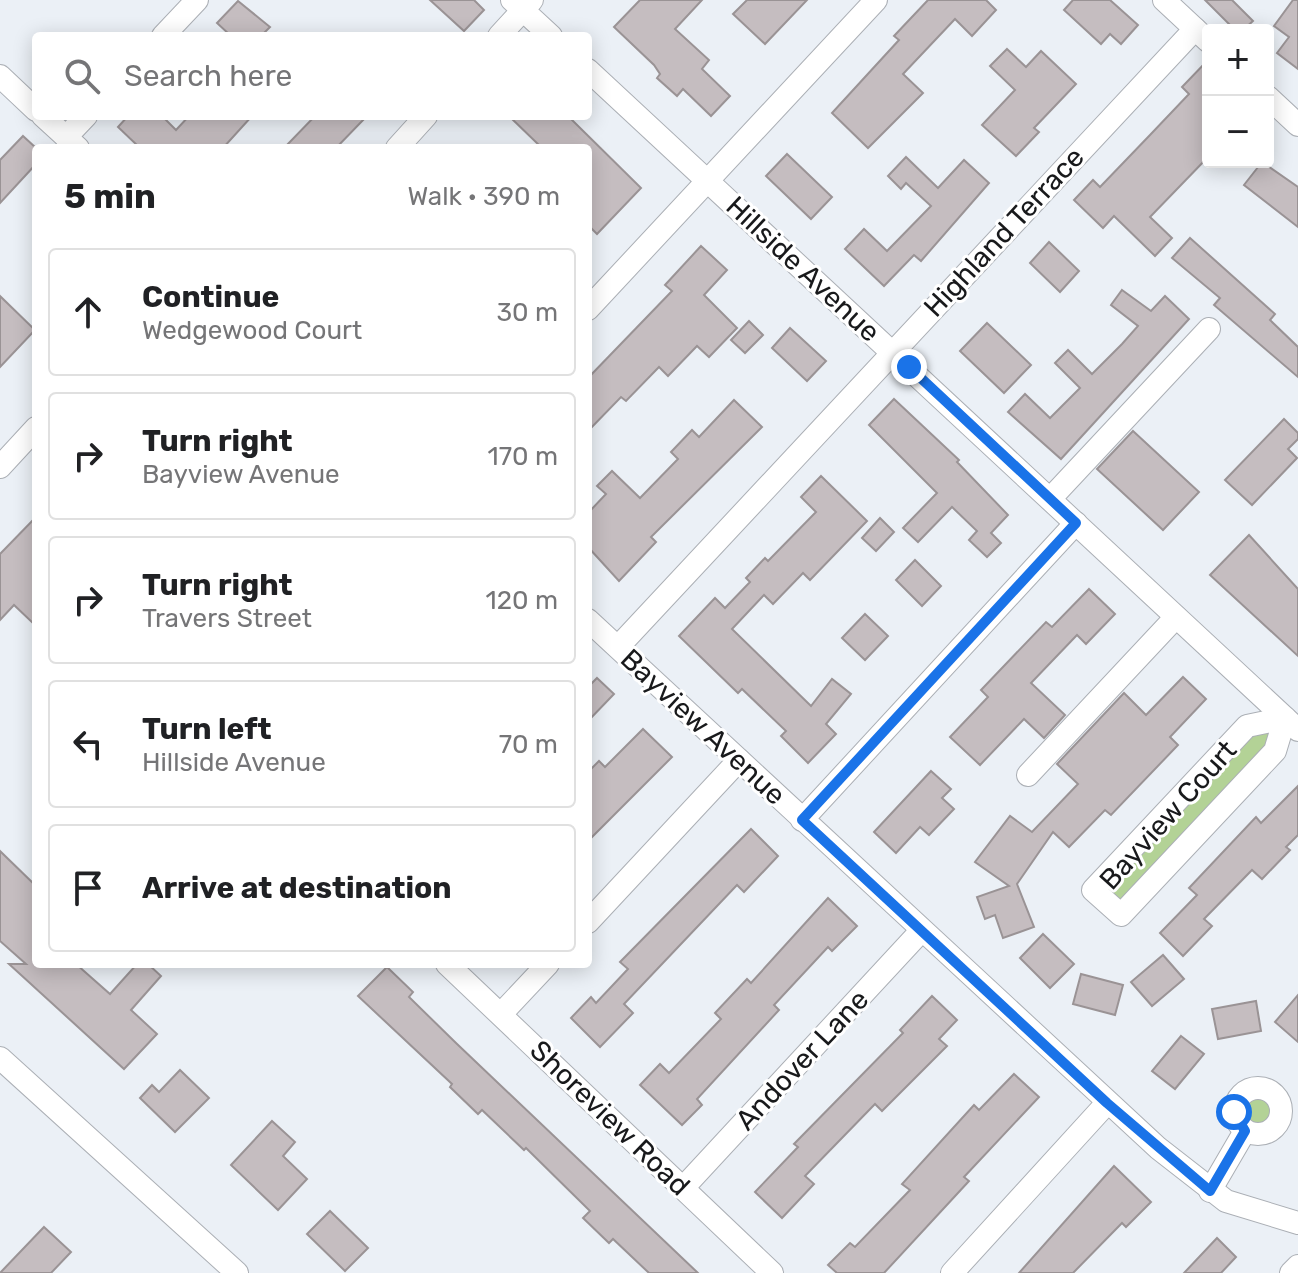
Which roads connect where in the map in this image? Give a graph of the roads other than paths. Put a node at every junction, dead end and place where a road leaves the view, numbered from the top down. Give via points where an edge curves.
1 (197, 0) edge
2 (876, 0) edge
3 (1164, 0) edge
4 (522, 3) edge
5 (167, 32) edge
6 (502, 32) edge
7 (547, 32) edge
8 (1201, 35) edge
9 (592, 74) edge
10 (0, 76) edge
11 (1274, 103) edge
12 (32, 106) edge
13 (47, 120) edge
14 (84, 120) edge
15 (422, 120) edge
16 (1298, 125) edge
17 (72, 143) edge
18 (401, 144) edge
19 (708, 181) junction
20 (592, 305) edge
21 (1209, 329) dead end
22 (892, 352) junction
23 (32, 432) edge
24 (0, 467) edge
25 (1050, 499) junction
26 (1076, 523) junction
27 (1176, 617) junction
28 (592, 624) edge
29 (618, 647) junction
30 (1292, 724) edge
31 (739, 760) junction
32 (1028, 775) dead end
33 (802, 820) junction
34 (592, 918) edge
35 (921, 931) junction
36 (451, 968) edge
37 (544, 968) edge
38 (501, 1014) junction
39 (0, 1058) edge
40 (1107, 1103) junction
41 (1245, 1131) dead end
42 (683, 1188) junction
43 (1210, 1191) junction
44 (1298, 1223) edge
45 (1298, 1266) edge
46 (237, 1273) edge
47 (772, 1273) edge
48 (952, 1273) edge
49 (1291, 1273) edge

1 - 5 street
2 - 19 street
3 - 8 street
4 - 6 street
4 - 7 street
8 - 22 street, Highland Terrace
9 - 19 street, Hillside Avenue
10 - 12 street
11 - 16 street
13 - 17 street
14 - 17 street
15 - 18 street
19 - 20 street
19 - 22 street, Hillside Avenue
21 - 25 street
22 - 25 street, Hillside Avenue
22 - 29 street, Highland Terrace
23 - 24 street
25 - 26 street, Hillside Avenue
26 - 27 street, Hillside Avenue
26 - 33 street
27 - 30 street, Hillside Avenue
27 - 32 street
28 - 29 street, Bayview Avenue
29 - 31 street, Bayview Avenue
30 - 30 street, Bayview Court via 1247,726 1093,890 1121,915 1275,751
31 - 33 street, Bayview Avenue
31 - 34 street
33 - 35 street, Bayview Avenue
35 - 40 street, Bayview Avenue
35 - 42 street, Andover Lane
36 - 38 street, Shoreview Road
37 - 38 street
38 - 42 street, Shoreview Road
39 - 46 street
40 - 43 street, Bayview Avenue
40 - 48 street
41 - 43 street
42 - 47 street, Shoreview Road
43 - 44 street, Bayview Avenue via 1243,1208
45 - 49 street

